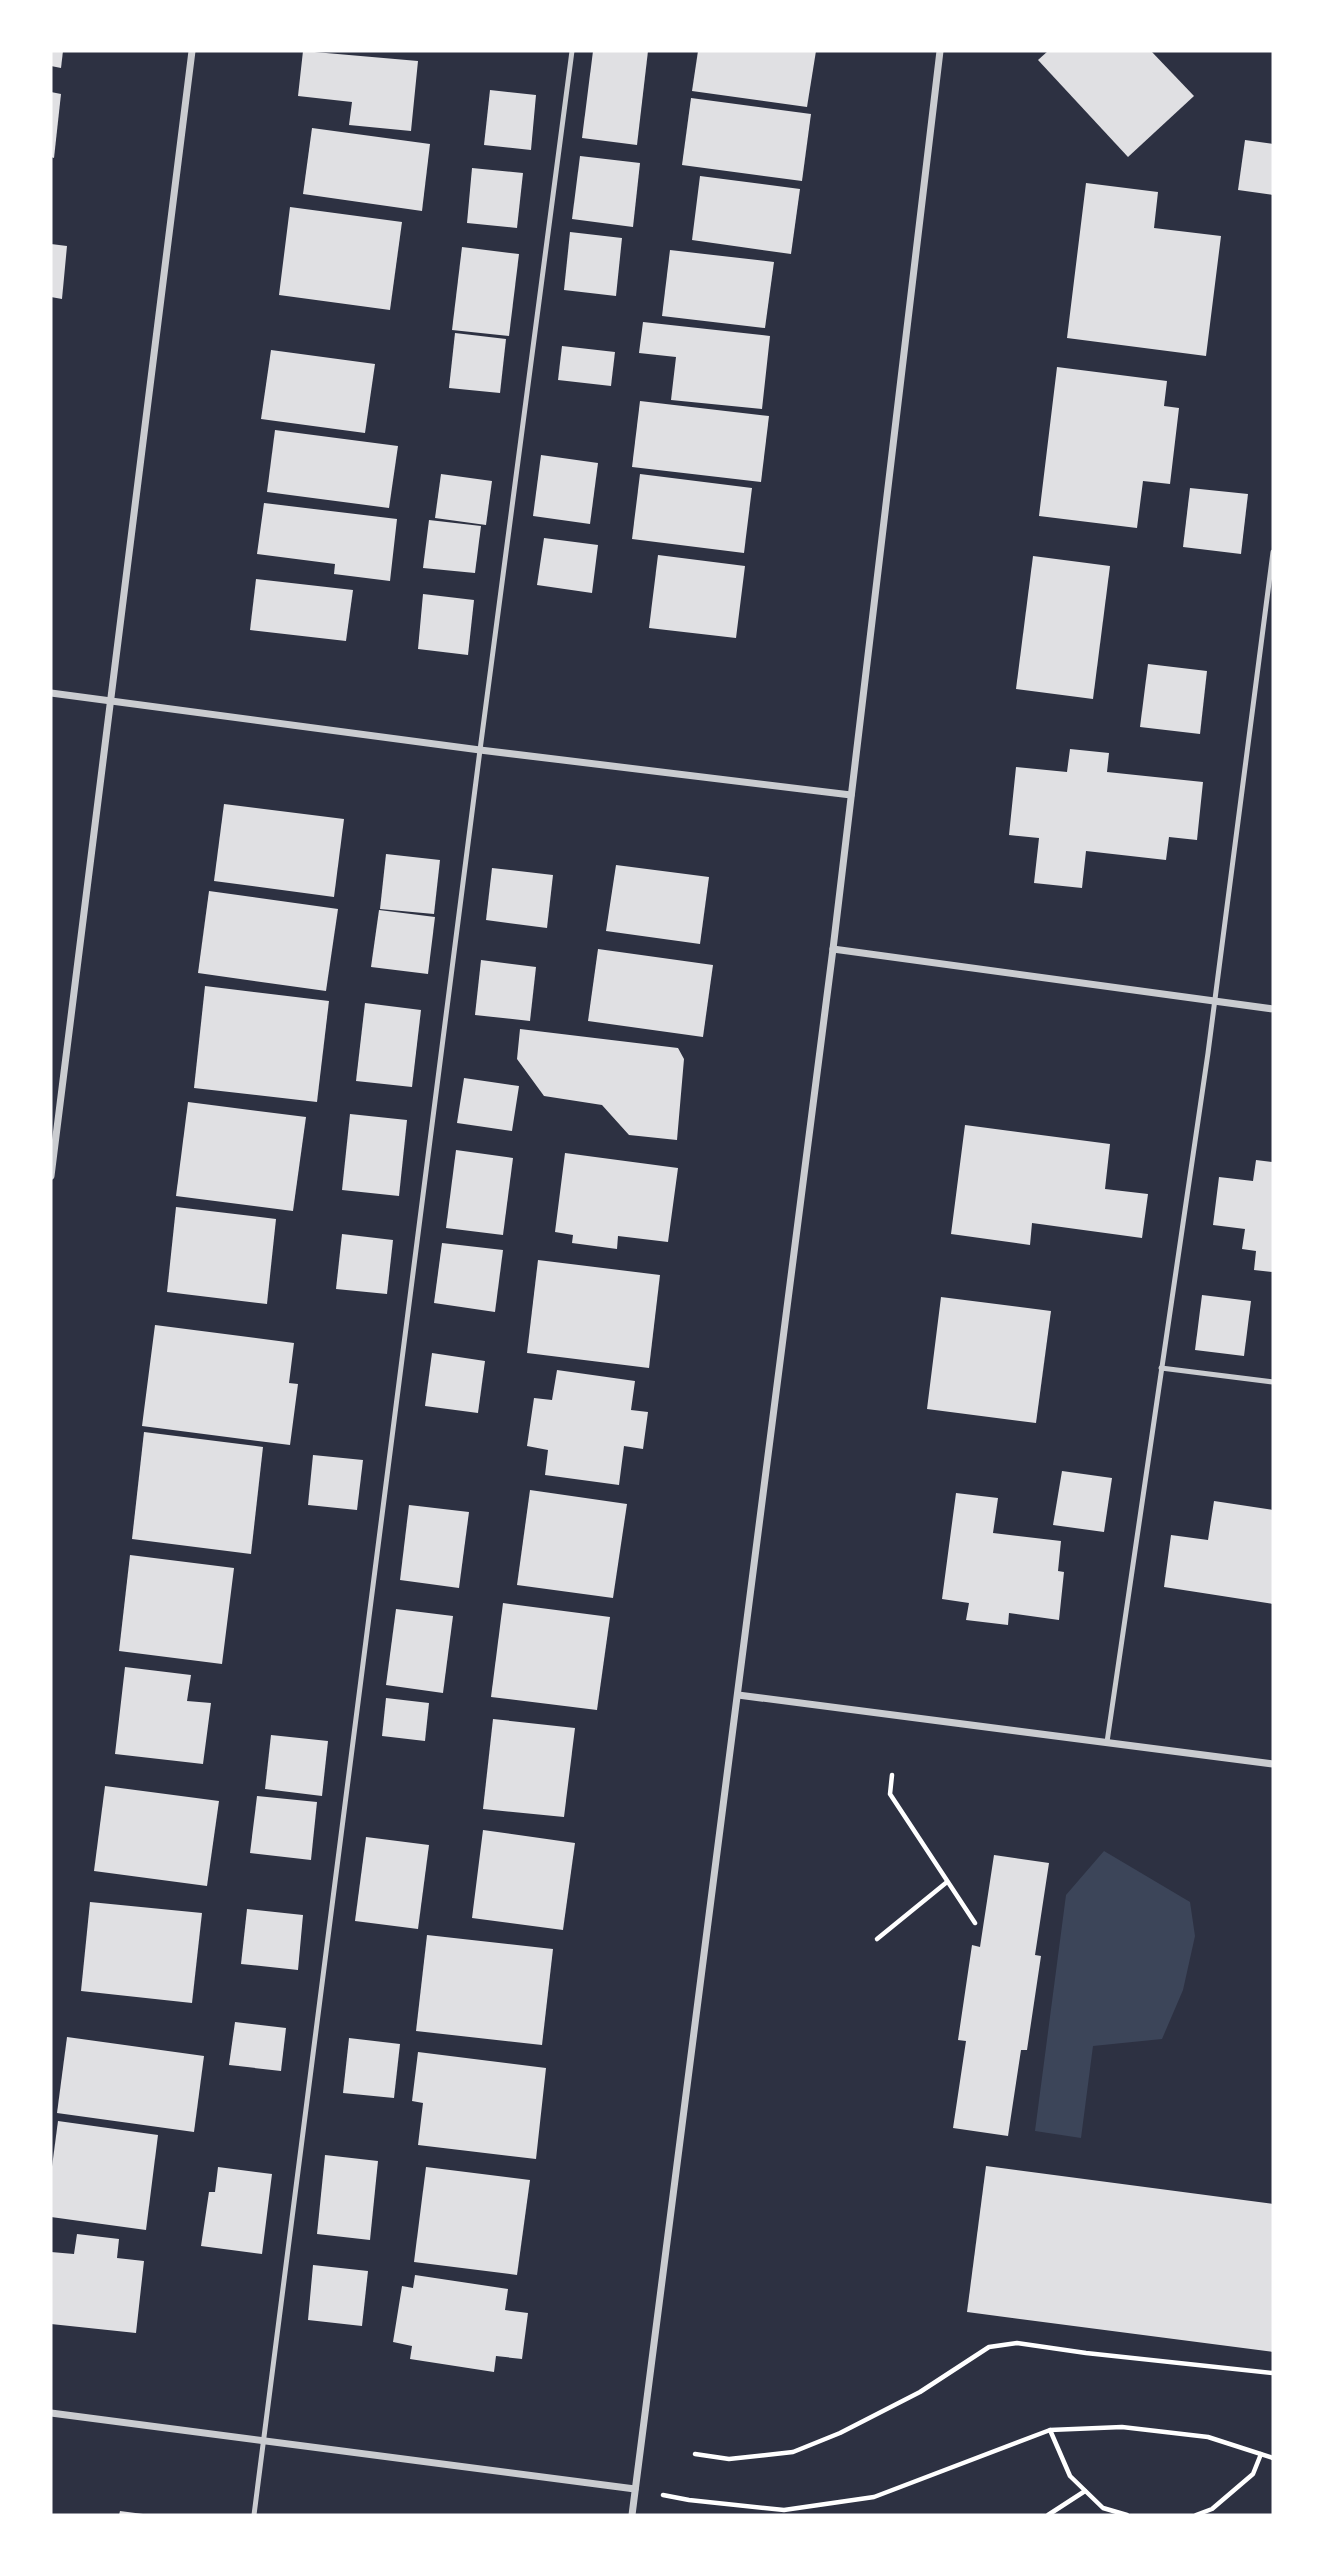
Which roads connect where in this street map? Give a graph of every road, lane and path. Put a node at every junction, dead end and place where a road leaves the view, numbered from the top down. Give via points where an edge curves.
1 (192, 51) edge
2 (572, 51) edge
3 (940, 51) edge
4 (1273, 552) edge
5 (1271, 591) edge
6 (51, 693) edge
7 (112, 701) junction
8 (480, 750) junction
9 (852, 795) junction
10 (833, 949) junction
11 (1215, 1002) junction
12 (1273, 1009) edge
13 (51, 1176) edge
14 (1161, 1368) junction
15 (1273, 1382) edge
16 (738, 1695) junction
17 (1107, 1742) junction
18 (1273, 1764) edge
19 (892, 1775) dead end
20 (947, 1882) junction
21 (975, 1923) dead end
22 (877, 1939) dead end
23 (1273, 2373) edge
24 (51, 2413) edge
25 (1050, 2430) junction
26 (264, 2439) junction
27 (695, 2454) dead end
28 (1261, 2454) junction
29 (1273, 2458) edge
30 (635, 2489) junction
31 (1086, 2491) junction
32 (254, 2515) edge
33 (632, 2515) edge
34 (1048, 2515) edge
35 (1127, 2515) edge
36 (1196, 2515) edge

1 - 7 street
2 - 8 lane
3 - 9 street
4 - 5 lane
5 - 11 lane
6 - 7 street
7 - 8 street
7 - 13 street
8 - 9 street
8 - 26 lane
9 - 10 street
10 - 11 street
10 - 16 street
11 - 12 street
11 - 14 lane
14 - 15 lane
14 - 17 lane
16 - 17 street
16 - 30 street
17 - 18 street
19 - 20 path via 890,1794
20 - 21 path
20 - 22 path
23 - 27 path via 1017,2343 989,2347 920,2392 793,2452 729,2459
24 - 26 street
25 - 28 path via 1122,2427 1208,2437
25 - 30 path via 874,2497 784,2510
25 - 31 path via 1070,2476
26 - 30 street
26 - 32 lane
28 - 29 path
28 - 36 path via 1252,2474 1212,2509
30 - 33 street
31 - 34 path
31 - 35 path via 1103,2508

